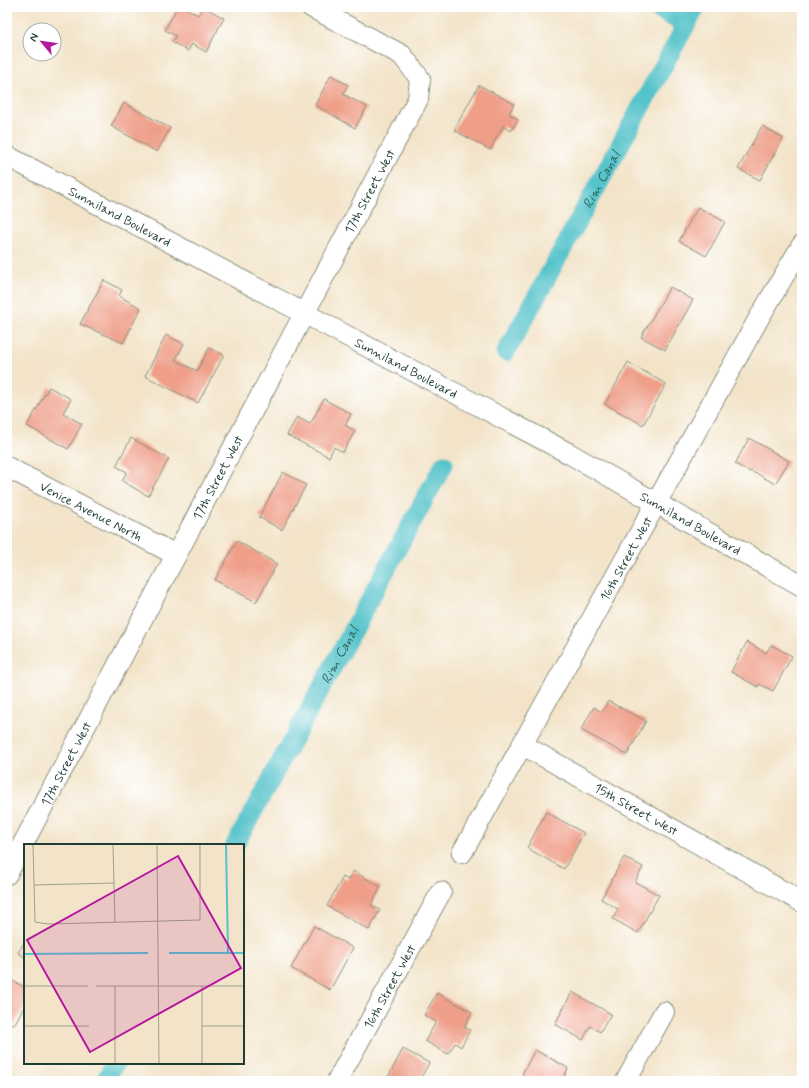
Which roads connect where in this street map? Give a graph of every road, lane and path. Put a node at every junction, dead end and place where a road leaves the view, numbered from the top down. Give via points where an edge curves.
1 (311, 7) edge
2 (7, 156) edge
3 (802, 245) edge
4 (796, 269) edge
5 (304, 313) junction
6 (7, 467) edge
7 (657, 504) junction
8 (176, 555) junction
9 (802, 586) edge
10 (523, 745) junction
11 (462, 853) dead end
12 (7, 874) edge
13 (441, 892) dead end
14 (802, 902) edge
15 (664, 1012) dead end
16 (337, 1081) edge
17 (626, 1081) edge

1 - 5 street, 17th Street West via 402,55 420,79 418,99
2 - 5 street, Sunniland Boulevard
3 - 4 street, 16th Street West
4 - 7 street, 16th Street West via 759,318
5 - 7 street, Sunniland Boulevard via 570,454
5 - 8 street, 17th Street West
6 - 8 street, Venice Avenue North
7 - 9 street, Sunniland Boulevard
7 - 10 street, 16th Street West
8 - 12 street, 17th Street West
10 - 11 street, 16th Street West
10 - 14 street, 15th Street West
13 - 16 street, 16th Street West
15 - 17 street

